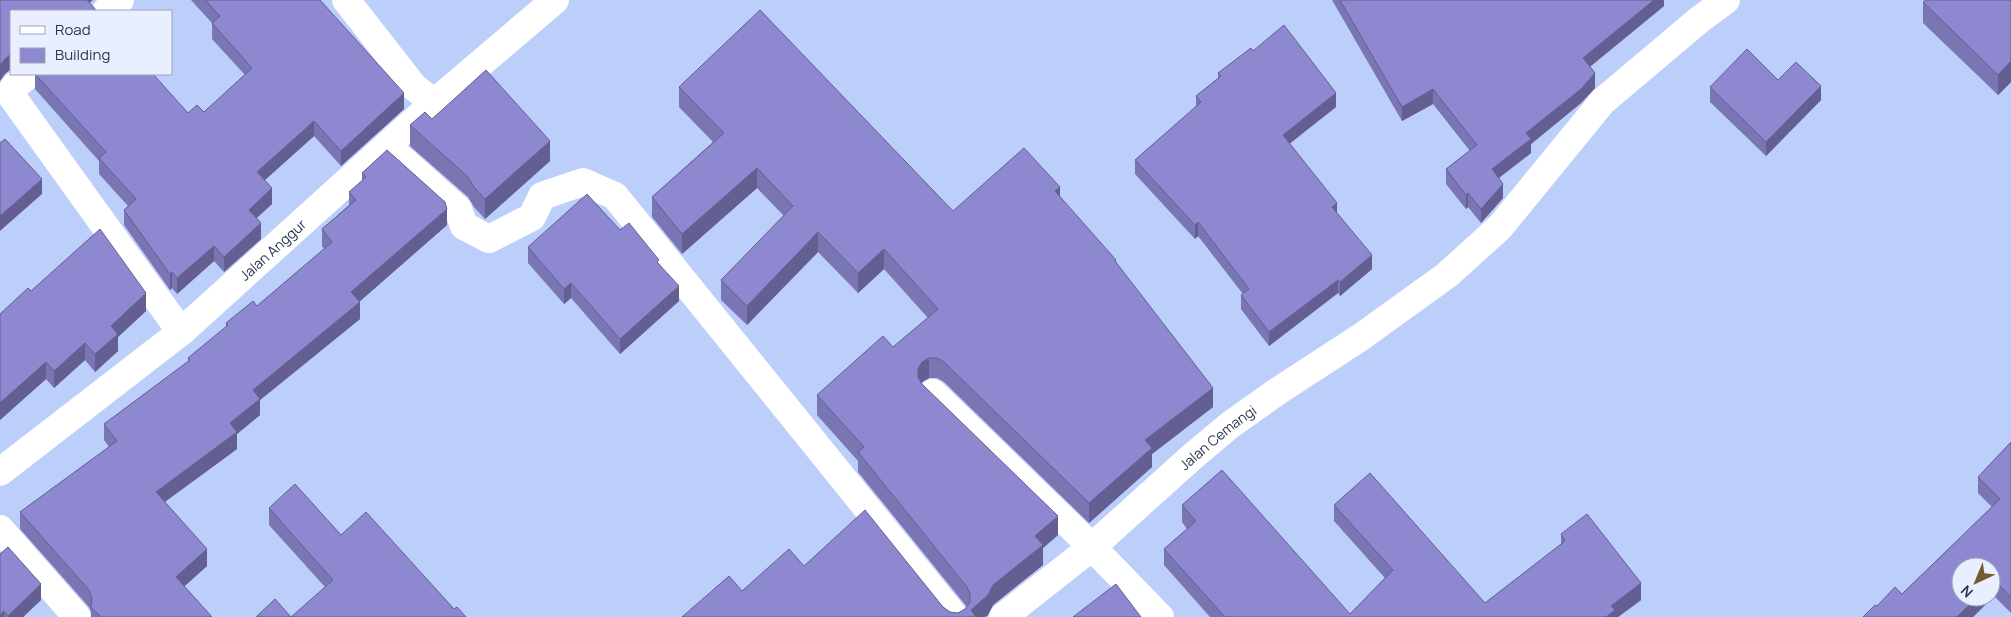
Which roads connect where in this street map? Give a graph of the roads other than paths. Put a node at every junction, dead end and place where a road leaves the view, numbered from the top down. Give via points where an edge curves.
1 (120, 0) edge
2 (346, 0) edge
3 (555, 0) edge
4 (1726, 0) edge
5 (107, 10) edge
6 (28, 75) edge
7 (434, 104) junction
8 (387, 146) junction
9 (181, 332) junction
10 (933, 393) edge
11 (0, 472) edge
12 (0, 529) edge
13 (1092, 547) junction
14 (76, 617) edge
15 (954, 617) edge
16 (1003, 617) edge
17 (1160, 617) edge

1 - 5 street
2 - 7 street via 414,87
3 - 7 street, Jalan Anggur
4 - 13 street, Jalan Cemangi via 1603,100 1500,228 1447,275 1230,425
6 - 9 street via 12,88 13,98
7 - 8 street, Jalan Anggur
8 - 9 street, Jalan Anggur
8 - 15 street via 458,210 464,226 489,239 532,217 542,196 583,182 614,196
9 - 11 street, Jalan Anggur
10 - 13 street
12 - 14 street
13 - 16 street, Jalan Cemangi
13 - 17 street

